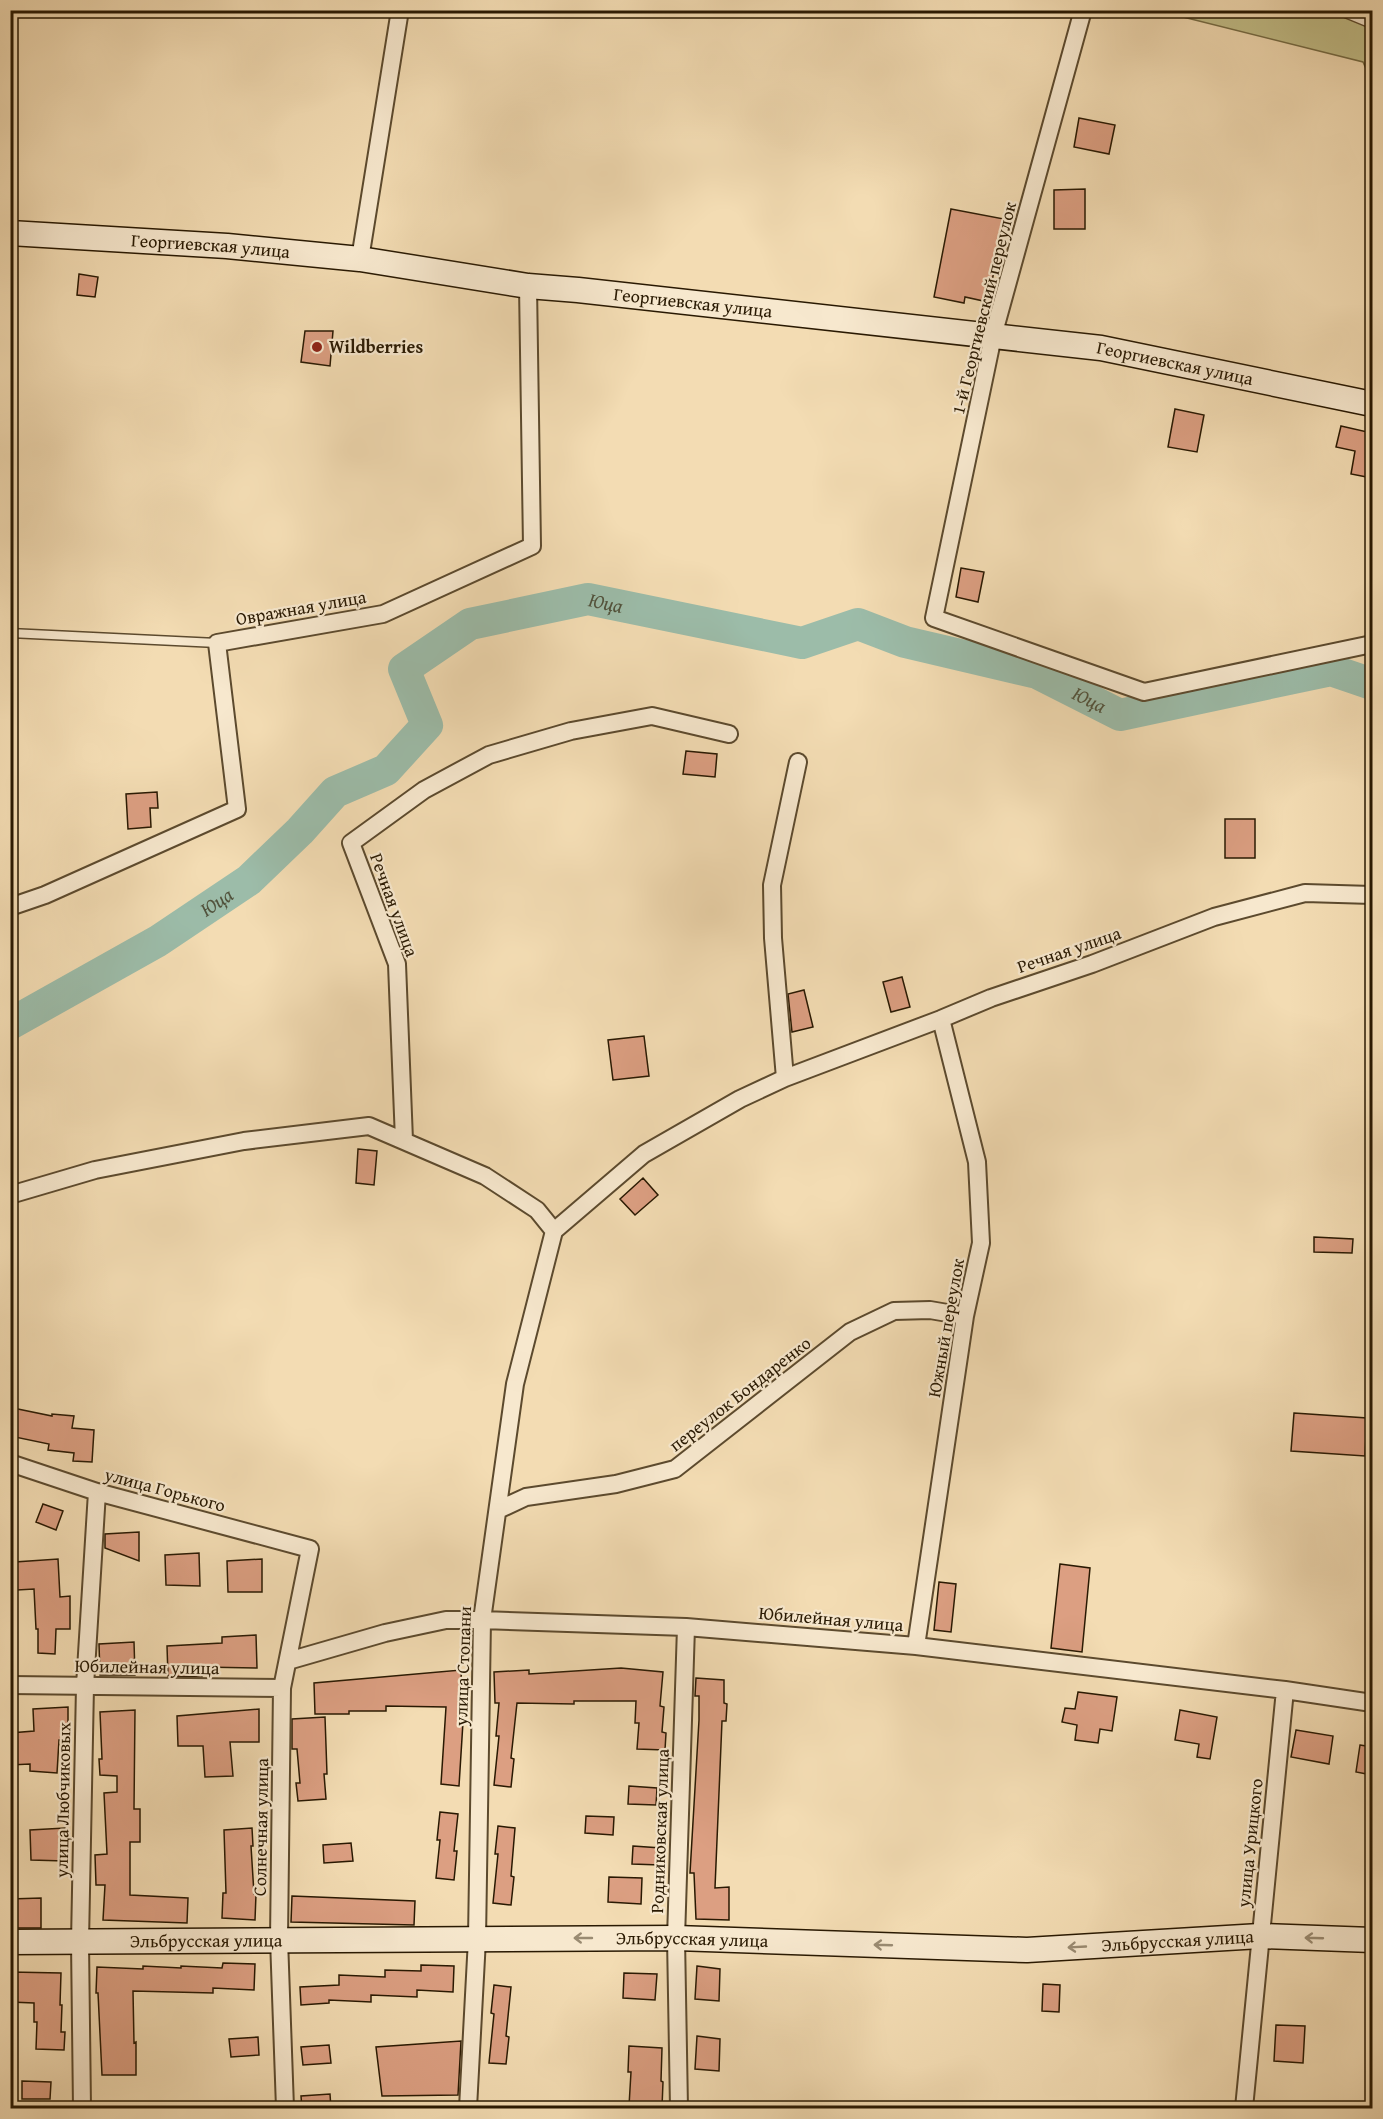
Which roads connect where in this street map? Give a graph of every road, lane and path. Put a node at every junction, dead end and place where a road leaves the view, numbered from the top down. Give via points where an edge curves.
1 (400, 10) edge
2 (1083, 10) edge
3 (1338, 10) edge
4 (1372, 24) edge
5 (10, 233) edge
6 (360, 259) junction
7 (528, 286) junction
8 (993, 336) junction
9 (1372, 404) edge
10 (10, 633) edge
11 (217, 643) junction
12 (1372, 644) edge
13 (729, 734) dead end
14 (798, 762) dead end
15 (1372, 895) edge
16 (10, 907) edge
17 (941, 1019) junction
18 (785, 1078) junction
19 (404, 1140) junction
20 (10, 1195) edge
21 (554, 1231) junction
22 (965, 1316) junction
23 (10, 1463) edge
24 (97, 1492) junction
25 (498, 1510) junction
26 (310, 1549) joint
27 (482, 1620) junction
28 (686, 1627) junction
29 (916, 1646) junction
30 (288, 1661) junction
31 (10, 1685) edge
32 (85, 1686) junction
33 (282, 1688) junction
34 (1285, 1690) junction
35 (1372, 1703) edge
36 (1260, 1936) junction
37 (676, 1938) junction
38 (279, 1939) junction
39 (477, 1939) junction
40 (1372, 1940) edge
41 (10, 1942) edge
42 (80, 1942) junction
43 (82, 2109) edge
44 (285, 2109) edge
45 (468, 2109) edge
46 (679, 2109) edge
47 (1244, 2109) edge

1 - 6 street
2 - 8 street, 1-й Георгиевский переулок
3 - 4 lane
5 - 6 main road, Георгиевская улица via 226,246
6 - 7 main road, Георгиевская улица
7 - 8 main road, Георгиевская улица
7 - 11 street, Овражная улица via 532,546 383,614
8 - 9 main road, Георгиевская улица via 1101,348
8 - 12 street, 1-й Георгиевский переулок via 934,618 1144,692
10 - 11 lane
11 - 16 street, Овражная улица via 237,808
13 - 19 street, Речная улица via 651,716 571,730 489,755 423,790 351,843 396,964
14 - 18 street via 772,885
15 - 17 street, Речная улица via 1305,893 1214,917
17 - 18 street, Речная улица
17 - 22 street, Южный переулок via 977,1162 981,1243
18 - 21 street, Речная улица via 740,1099 644,1155
19 - 20 street via 369,1126 244,1141 95,1170
19 - 21 street via 485,1176 537,1210
21 - 25 street, улица Стопани via 515,1384
22 - 25 street, переулок Бондаренко via 930,1310 894,1311 850,1332 675,1469 616,1484 526,1497
22 - 29 street, Южный переулок
23 - 24 street, улица Горького
24 - 26 street, улица Горького
24 - 32 street, улица Любчиковых
25 - 27 street, улица Стопани
26 - 30 street, Солнечная улица
27 - 28 street, Юбилейная улица
27 - 30 street, Юбилейная улица via 446,1620
27 - 39 street, улица Стопани
28 - 29 street, Юбилейная улица
28 - 37 street, Родниковская улица
29 - 34 street, Юбилейная улица
30 - 33 street, Солнечная улица
31 - 32 street, Юбилейная улица
32 - 33 street, Юбилейная улица
32 - 42 street, улица Любчиковых
33 - 38 street, Солнечная улица
34 - 35 street, Юбилейная улица
34 - 36 street, улица Урицкого
36 -> 37 main road, Эльбрусская улица via 1027,1950
40 -> 36 main road, Эльбрусская улица
36 - 47 street, улица Урицкого
37 -> 39 main road, Эльбрусская улица
37 - 46 street, Родниковская улица
38 - 39 main road, Эльбрусская улица
38 - 42 main road, Эльбрусская улица
38 - 44 street, Солнечная улица
39 - 45 street, улица Стопани
41 - 42 main road, Эльбрусская улица
42 - 43 street, улица Любчиковых

